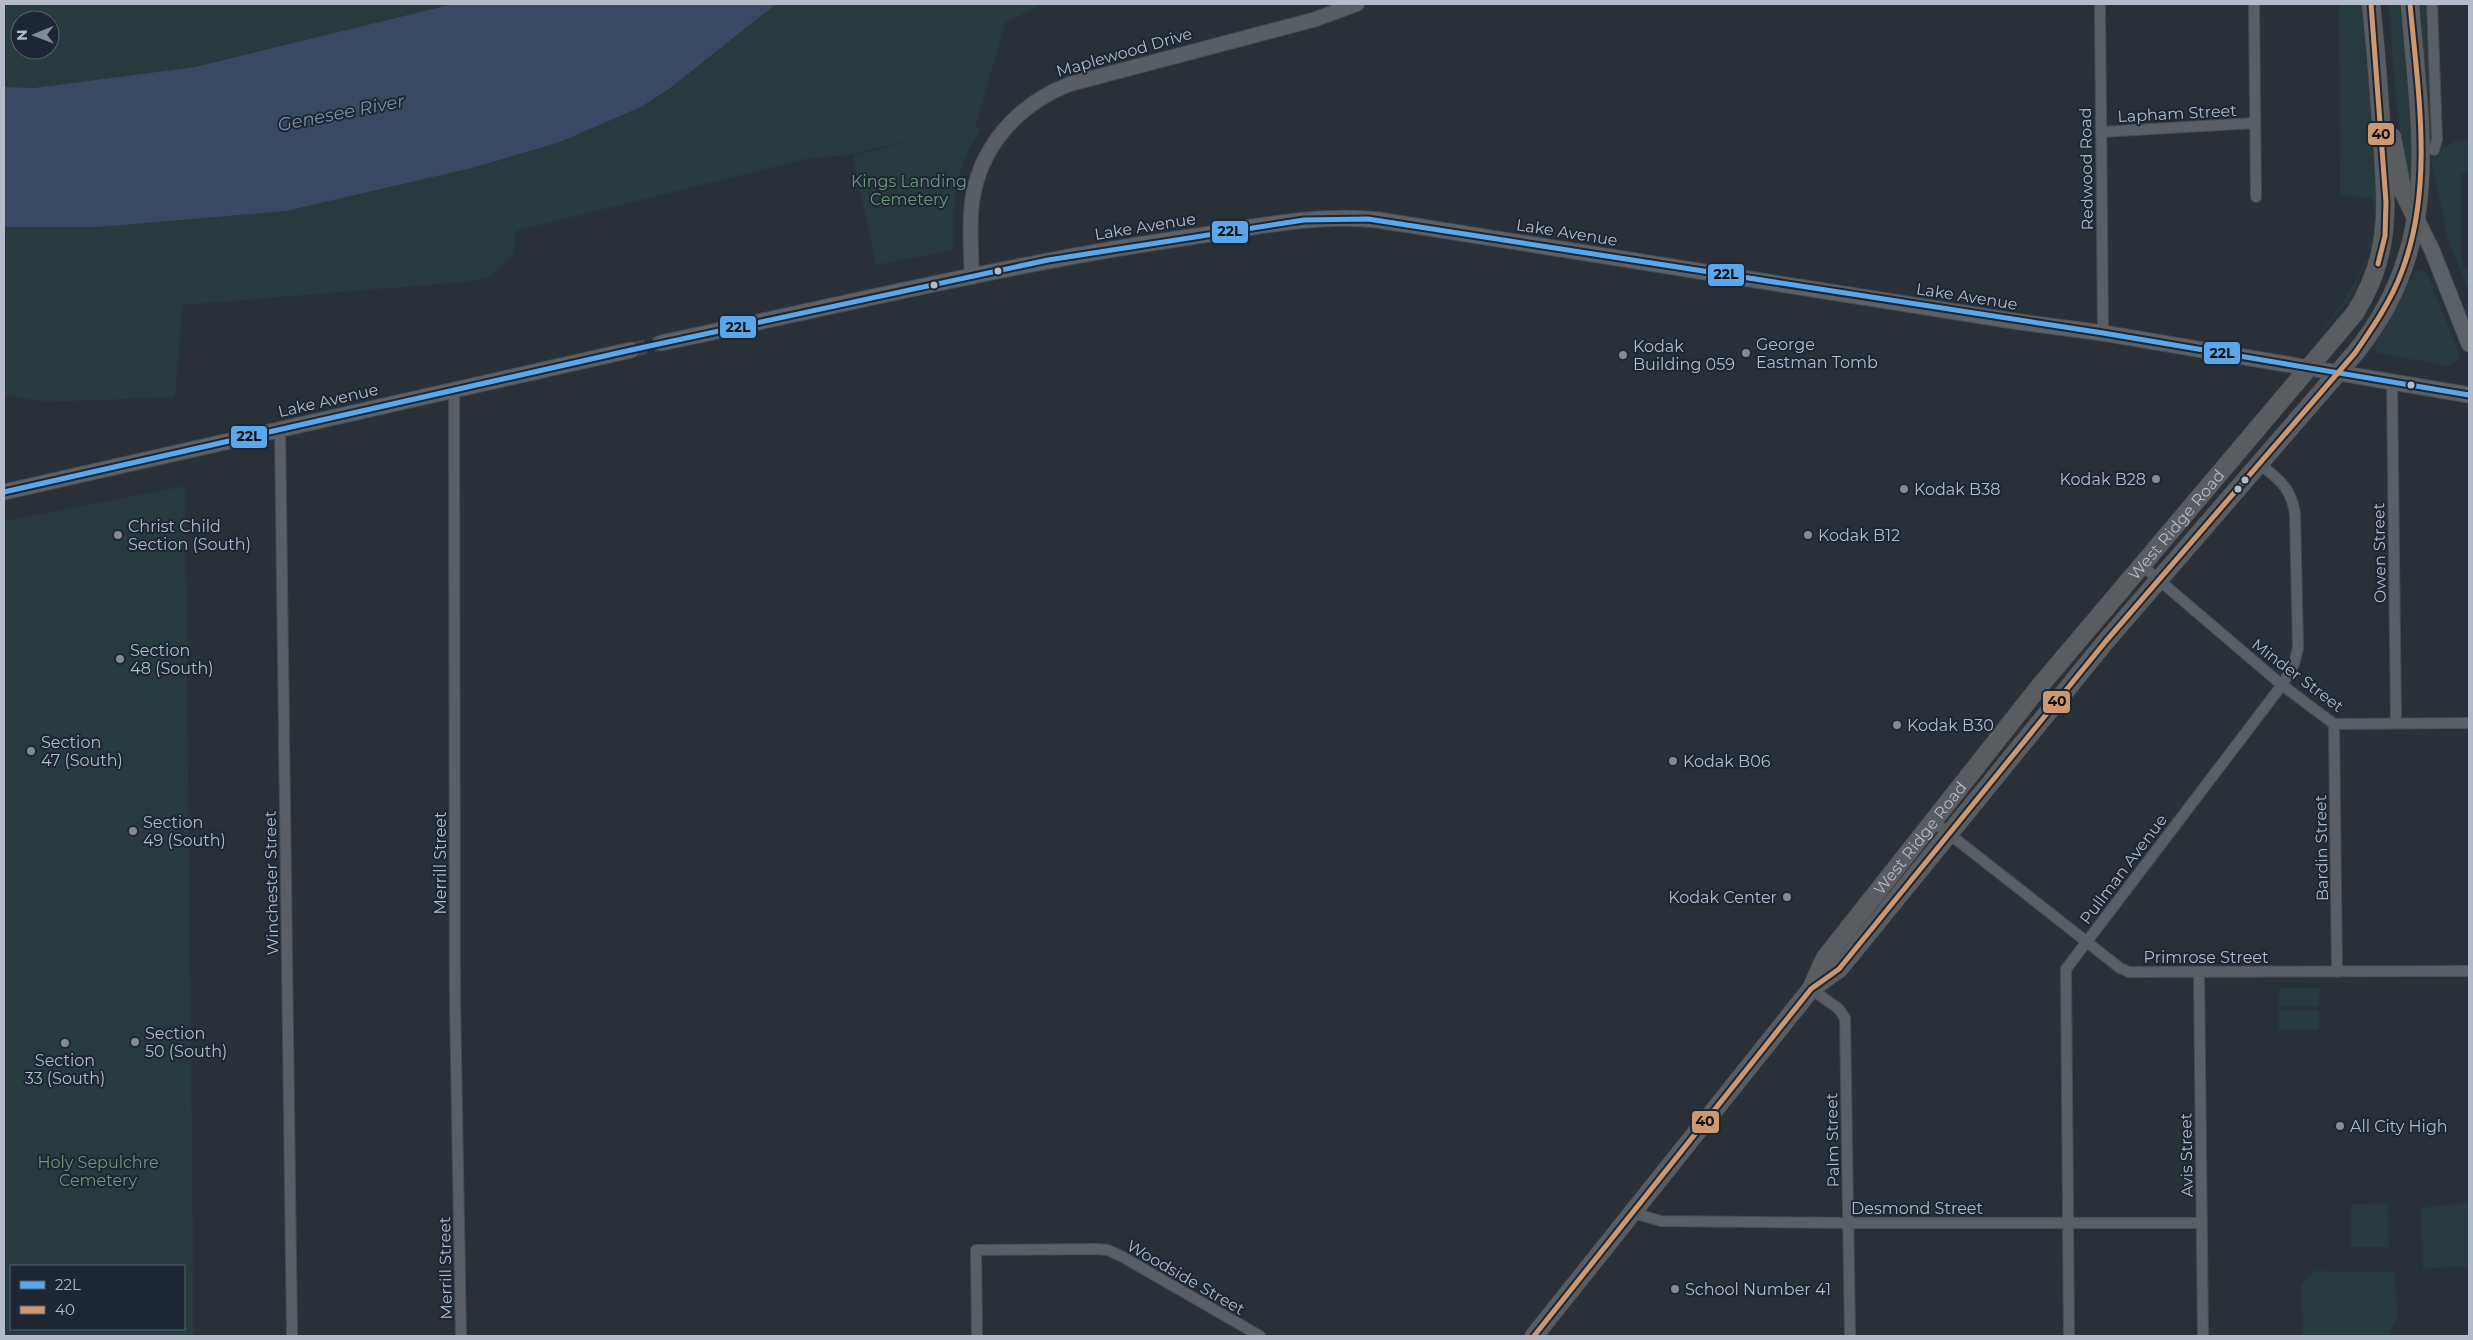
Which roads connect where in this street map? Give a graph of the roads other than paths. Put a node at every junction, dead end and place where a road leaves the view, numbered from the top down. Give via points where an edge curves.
1 (1357, 4) edge
2 (2100, 4) edge
3 (2254, 4) edge
4 (2372, 4) edge
5 (2410, 4) edge
6 (2432, 4) edge
7 (2375, 46) junction
8 (2255, 123) junction
9 (2101, 132) junction
10 (2434, 150) joint
11 (2422, 175) junction
12 (2256, 196) dead end
13 (2417, 220) junction
14 (972, 277) junction
15 (2103, 334) junction
16 (661, 344) tunnel mouth
17 (2469, 344) edge
18 (631, 350) tunnel mouth
19 (2310, 368) junction
20 (2338, 373) junction
21 (2392, 382) junction
22 (454, 390) junction
23 (2469, 395) edge
24 (280, 429) junction
25 (2260, 464) junction
26 (4, 492) edge
27 (2140, 564) junction
28 (2158, 580) junction
29 (2282, 685) junction
30 (2396, 723) junction
31 (2469, 723) edge
32 (2334, 724) junction
33 (1934, 822) junction
34 (1949, 834) junction
35 (2087, 942) junction
36 (2469, 971) edge
37 (2199, 972) junction
38 (2337, 972) junction
39 (1811, 989) junction
40 (1633, 1213) junction
41 (1849, 1223) junction
42 (2068, 1223) junction
43 (2202, 1223) junction
44 (1535, 1335) edge
45 (292, 1336) edge
46 (462, 1336) edge
47 (977, 1336) edge
48 (1260, 1336) edge
49 (1850, 1336) edge
50 (2069, 1336) edge
51 (2204, 1336) edge

1 - 14 street, Maplewood Drive via 1312,20 1070,84 1028,105 1005,128 978,176 972,203
2 - 9 street, Redwood Road
3 - 8 street, Lapham Street
4 - 7 highway, West Ridge Road
5 - 11 highway, West Ridge Road
6 - 10 street via 2437,139
7 - 13 highway via 2402,189
7 - 19 highway, West Ridge Road via 2386,202 2383,244 2376,271 2360,305
8 - 9 street, Lapham Street
8 - 12 street, Lapham Street
9 - 15 street, Redwood Road
10 - 11 highway
11 - 13 highway, West Ridge Road
13 - 17 main road
13 - 20 highway, West Ridge Road via 2405,264 2386,308
14 - 15 main road, Lake Avenue via 1109,249 1304,220 1357,218
14 - 16 main road, Lake Avenue
15 - 19 main road, Lake Avenue
18 - 22 main road, Lake Avenue
19 - 20 main road, Lake Avenue
19 - 27 highway, West Ridge Road
20 - 21 main road, Lake Avenue
20 - 25 highway, West Ridge Road
21 - 23 main road, Lake Avenue
21 - 30 street, Owen Street
22 - 24 main road, Lake Avenue
22 - 46 street, Merrill Street via 455,1001
24 - 26 main road, Lake Avenue
24 - 45 street, Winchester Street
25 - 28 highway, West Ridge Road
25 - 29 street, Pullman Avenue via 2293,497 2295,514 2298,648 2294,664
27 - 28 street, Minder Street
27 - 33 highway, West Ridge Road
28 - 29 street, Minder Street
28 - 34 highway, West Ridge Road
29 - 32 street, Minder Street
29 - 35 street, Pullman Avenue
30 - 31 street, Minder Street
30 - 32 street, Minder Street
32 - 38 street, Bardin Street
33 - 34 street, Primrose Street
33 - 39 highway, West Ridge Road via 1825,958
34 - 35 street, Primrose Street
34 - 39 highway, West Ridge Road via 1839,970
35 - 37 street, Primrose Street via 2129,972
35 - 42 street, Pullman Avenue via 2066,970
36 - 38 street, Primrose Street
37 - 38 street, Primrose Street
37 - 43 street, Avis Street
39 - 40 highway, West Ridge Road
39 - 41 street, Palm Street via 1840,1009 1845,1018
40 - 41 street, Desmond Street via 1661,1221
40 - 44 highway, West Ridge Road
41 - 42 street, Desmond Street
41 - 49 street, Palm Street
42 - 43 street, Desmond Street
42 - 50 street, Pullman Avenue
43 - 51 street, Avis Street
47 - 48 street, Woodside Street via 976,1250 1096,1249 1108,1250

